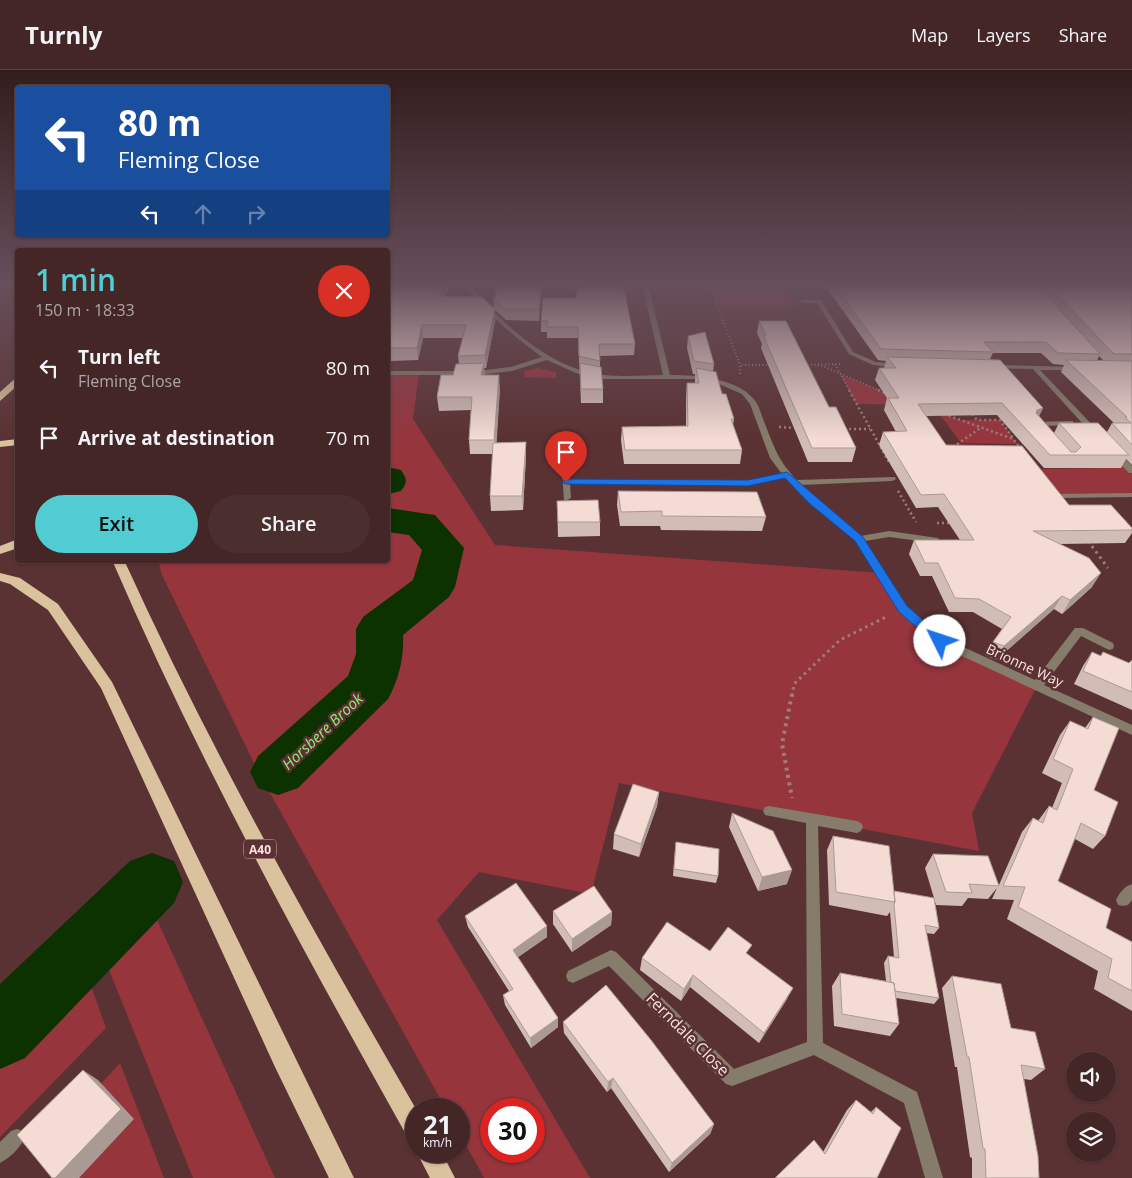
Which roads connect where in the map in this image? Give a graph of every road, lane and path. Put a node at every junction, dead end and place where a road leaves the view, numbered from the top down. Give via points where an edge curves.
1 (519, 336) edge
2 (657, 336) edge
3 (729, 336) edge
4 (840, 336) edge
5 (547, 358) junction
6 (818, 364) junction
7 (835, 364) junction
8 (875, 364) junction
9 (740, 365) junction
10 (779, 365) edge
11 (799, 365) edge
12 (905, 366) edge
13 (984, 367) edge
14 (1034, 367) junction
15 (1087, 368) edge
16 (390, 373) edge
17 (840, 374) junction
18 (667, 377) junction
19 (15, 382) edge
20 (739, 390) junction
21 (893, 396) edge
22 (0, 398) edge
23 (938, 412) edge
24 (971, 413) edge
25 (1086, 423) junction
26 (762, 427) junction
27 (982, 427) junction
28 (802, 428) edge
29 (841, 429) edge
30 (871, 429) junction
31 (1043, 431) edge
32 (1100, 437) edge
33 (1013, 439) junction
34 (15, 442) edge
35 (0, 444) edge
36 (1106, 444) edge
37 (947, 450) edge
38 (1022, 450) edge
39 (566, 471) dead end
40 (1132, 471) edge
41 (787, 475) junction
42 (892, 479) junction
43 (566, 482) junction
44 (794, 483) junction
45 (1132, 495) edge
46 (1055, 496) edge
47 (567, 498) dead end
48 (959, 522) edge
49 (917, 523) dead end
50 (934, 523) dead end
51 (859, 539) junction
52 (1087, 539) edge
53 (935, 540) edge
54 (15, 544) edge
55 (0, 550) edge
56 (119, 563) edge
57 (1108, 568) dead end
58 (0, 577) edge
59 (903, 609) junction
60 (1109, 646) dead end
61 (1036, 686) junction
62 (1132, 730) edge
63 (769, 811) dead end
64 (796, 816) junction
65 (812, 819) junction
66 (856, 828) dead end
67 (573, 976) dead end
68 (816, 1047) junction
69 (405, 1111) edge
70 (17, 1137) edge
71 (0, 1154) edge
72 (435, 1163) edge
73 (342, 1178) edge
74 (443, 1178) edge
75 (934, 1178) edge

1 - 5 street, Brionne Way
2 - 18 street
3 - 9 path
4 - 8 street via 851,353
5 - 16 street via 512,370
5 - 18 street, Brionne Way via 588,375
6 - 7 path
6 - 11 path
6 - 17 path
7 - 8 path
7 - 17 path
8 - 12 street
9 - 10 path
9 - 20 path
13 - 14 street
14 - 15 street
14 - 25 street
17 - 21 path
17 - 30 path
18 - 20 street, Brionne Way via 696,377
19 - 22 highway
20 - 26 street, Brionne Way via 753,403
23 - 27 path
24 - 33 path via 977,420 1000,420
25 - 31 street via 1036,424
25 - 32 street
26 - 28 path
26 - 41 street, Brionne Way via 774,458
27 - 33 path
27 - 37 path
29 - 30 path
30 - 42 path via 895,473
33 - 38 path
34 - 35 highway
36 - 40 street
39 - 43 street
41 - 43 street via 748,483
41 - 44 street, Brionne Way
42 - 44 street
42 - 49 path
43 - 47 street
44 - 51 street, Brionne Way
45 - 46 street
48 - 50 path
51 - 53 street via 889,534
51 - 59 street, Brionne Way
52 - 57 path
54 - 55 highway
56 - 69 highway, A40 via 230,793 332,984
58 - 73 highway via 15,581 53,607 107,686
59 - 61 street, Brionne Way via 940,641
59 - 64 path via 840,640 794,684 782,744
60 - 61 street via 1079,631
61 - 62 street, Brionne Way
63 - 64 street
64 - 65 street
65 - 66 street
65 - 68 street
67 - 68 street, Ferndale Close via 611,958 732,1078
68 - 75 street via 911,1098
70 - 71 street
72 - 74 highway

